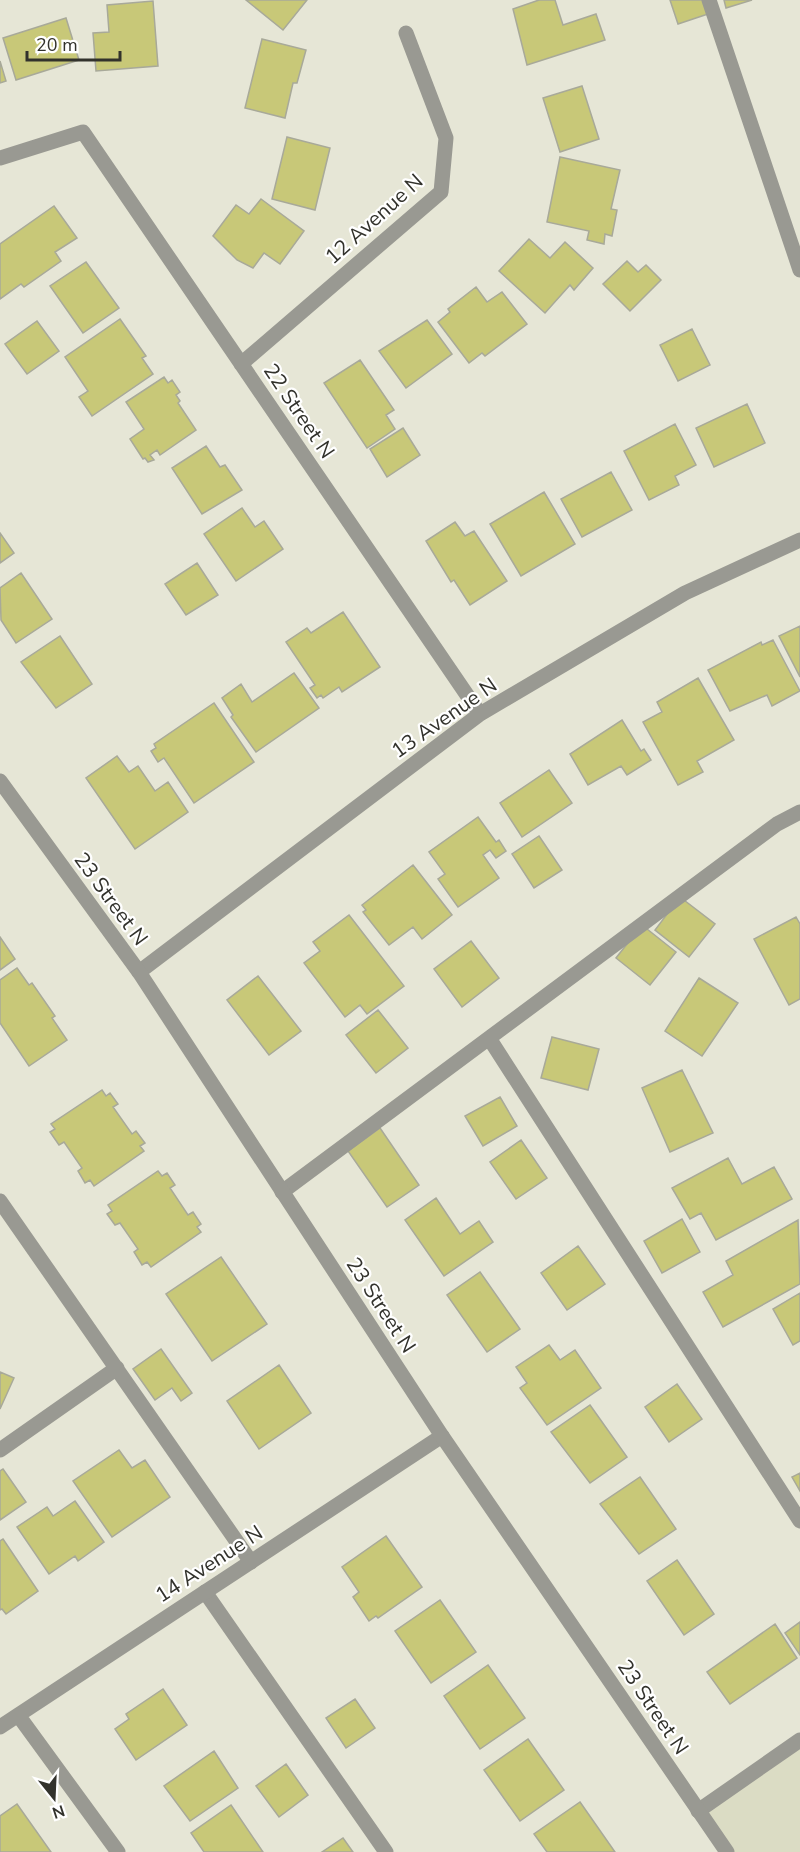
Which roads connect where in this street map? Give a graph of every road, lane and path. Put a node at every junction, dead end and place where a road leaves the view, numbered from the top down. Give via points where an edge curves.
1 (709, 0) edge
2 (406, 33) dead end
3 (0, 158) edge
4 (800, 270) edge
5 (241, 364) junction
6 (800, 540) edge
7 (480, 714) junction
8 (0, 781) edge
9 (800, 812) edge
10 (139, 972) junction
11 (489, 1038) junction
12 (282, 1192) junction
13 (0, 1201) edge
14 (117, 1368) junction
15 (442, 1436) junction
16 (0, 1450) edge
17 (800, 1521) edge
18 (251, 1562) junction
19 (205, 1592) junction
20 (18, 1715) junction
21 (0, 1727) edge
22 (800, 1740) edge
23 (698, 1811) junction
24 (118, 1852) edge
25 (386, 1852) edge
26 (727, 1852) edge

1 - 4 street
2 - 5 street, 12 Avenue N via 446,138 441,192
3 - 5 street, 22 Street N via 83,132
5 - 7 street, 22 Street N
6 - 7 street, 13 Avenue N via 685,593
7 - 10 street, 13 Avenue N
8 - 10 street, 23 Street N
9 - 11 street via 777,824
10 - 12 street, 23 Street N
11 - 12 street
11 - 17 street
12 - 15 street, 23 Street N
13 - 14 street
14 - 16 street
14 - 18 street
15 - 18 street, 14 Avenue N
15 - 23 street, 23 Street N
18 - 19 street, 14 Avenue N
19 - 20 street, 14 Avenue N
19 - 25 street
20 - 21 street, 14 Avenue N
20 - 24 street
22 - 23 street
23 - 26 street, 23 Street N

